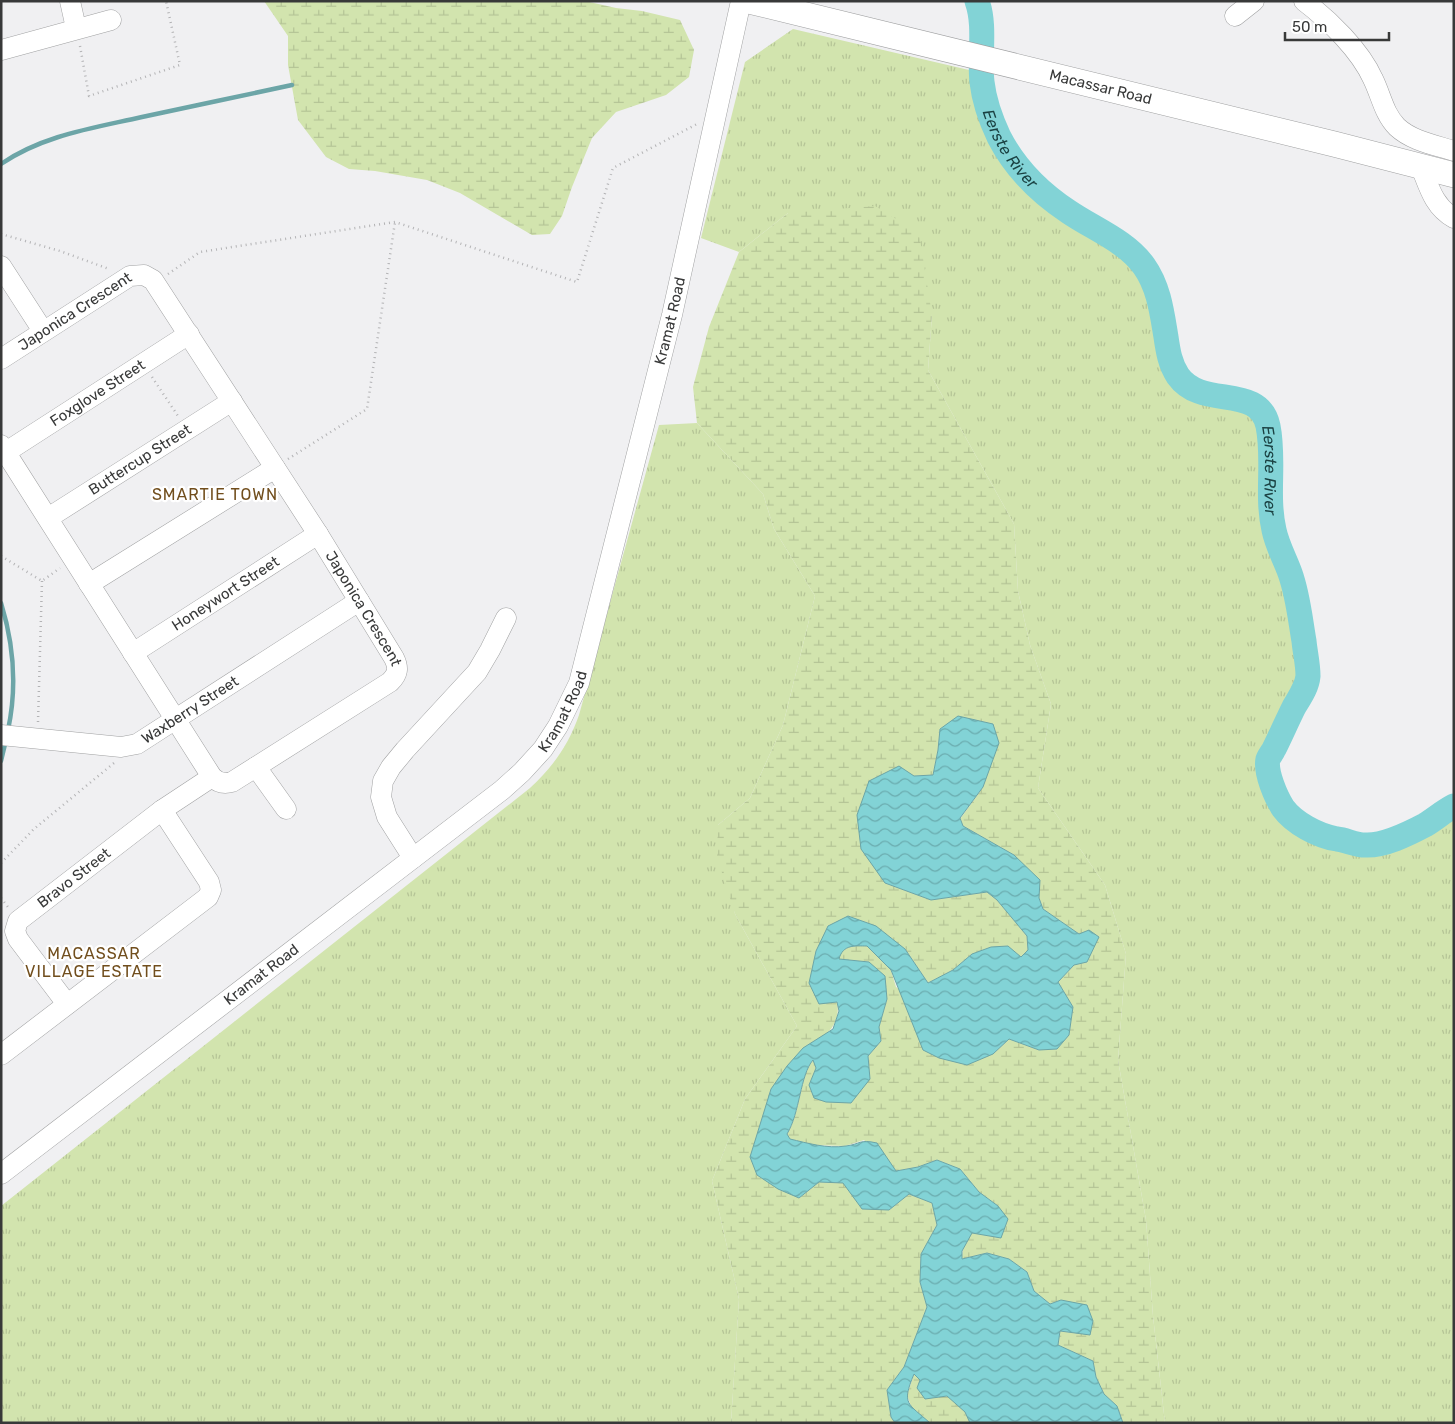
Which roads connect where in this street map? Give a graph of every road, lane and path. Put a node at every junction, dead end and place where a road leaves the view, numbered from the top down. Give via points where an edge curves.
1 (70, 1) edge
2 (166, 1) edge
3 (741, 1) edge
4 (749, 1) edge
5 (1254, 1) edge
6 (1304, 1) edge
7 (1235, 16) dead end
8 (111, 20) dead end
9 (76, 28) junction
10 (1, 50) edge
11 (716, 114) junction
12 (1454, 151) edge
13 (1422, 167) junction
14 (1454, 175) edge
15 (1454, 218) edge
16 (395, 222) junction
17 (1, 234) edge
18 (1, 266) edge
19 (130, 276) junction
20 (156, 282) junction
21 (43, 331) junction
22 (189, 334) junction
23 (1, 359) edge
24 (143, 363) junction
25 (232, 402) junction
26 (187, 430) junction
27 (4, 448) edge
28 (274, 468) junction
29 (48, 518) junction
30 (318, 534) junction
31 (1, 556) edge
32 (73, 559) junction
33 (42, 581) junction
34 (89, 584) junction
35 (359, 601) junction
36 (506, 618) dead end
37 (133, 653) junction
38 (176, 720) junction
39 (1, 735) edge
40 (32, 739) junction
41 (132, 746) junction
42 (256, 767) junction
43 (212, 777) junction
44 (286, 809) dead end
45 (162, 810) junction
46 (414, 858) junction
47 (1, 863) edge
48 (67, 1004) junction
49 (1, 1055) edge
50 (1, 1174) edge

1 - 9 street
2 - 9 path via 180,65 89,96
3 - 11 street, Kramat Road
4 - 13 main road, Macassar Road
5 - 7 street
6 - 12 street via 1356,54 1373,78 1388,114 1398,128 1417,140
8 - 9 street
9 - 10 street
11 - 16 path via 614,168 577,282
11 - 46 street, Kramat Road via 672,315 579,683 558,726 522,772
13 - 14 main road, Macassar Road
13 - 15 street via 1435,202
16 - 20 path via 200,252
16 - 28 path via 367,409
17 - 19 path
18 - 21 street
19 - 20 street, Japonica Crescent via 144,275
19 - 21 street, Japonica Crescent
20 - 22 street, Japonica Crescent
21 - 23 street, Japonica Crescent
22 - 24 street, Foxglove Street
22 - 25 street, Japonica Crescent
24 - 26 path
24 - 27 street, Foxglove Street
25 - 26 street, Buttercup Street
25 - 28 street, Japonica Crescent
26 - 29 street, Buttercup Street
27 - 29 street
28 - 30 street, Japonica Crescent
28 - 34 street
29 - 32 street
30 - 35 street, Japonica Crescent
30 - 37 street, Honeywort Street
31 - 33 path
32 - 33 path
32 - 34 street
33 - 40 path
34 - 37 street
35 - 38 street, Waxberry Street
35 - 42 street, Japonica Crescent via 396,662 395,676
36 - 46 street via 477,672 405,750 383,781 381,797 387,817
37 - 38 street
38 - 41 street, Waxberry Street
38 - 43 street
39 - 40 street, Waxberry Street
40 - 41 street, Waxberry Street
41 - 47 path via 34,829
42 - 43 street, Japonica Crescent via 230,782 219,782
42 - 44 street
43 - 45 street, Bravo Street
45 - 48 street via 209,882 210,895
45 - 48 street, Bravo Street via 18,921 15,931 18,939
46 - 50 street, Kramat Road
48 - 49 street

